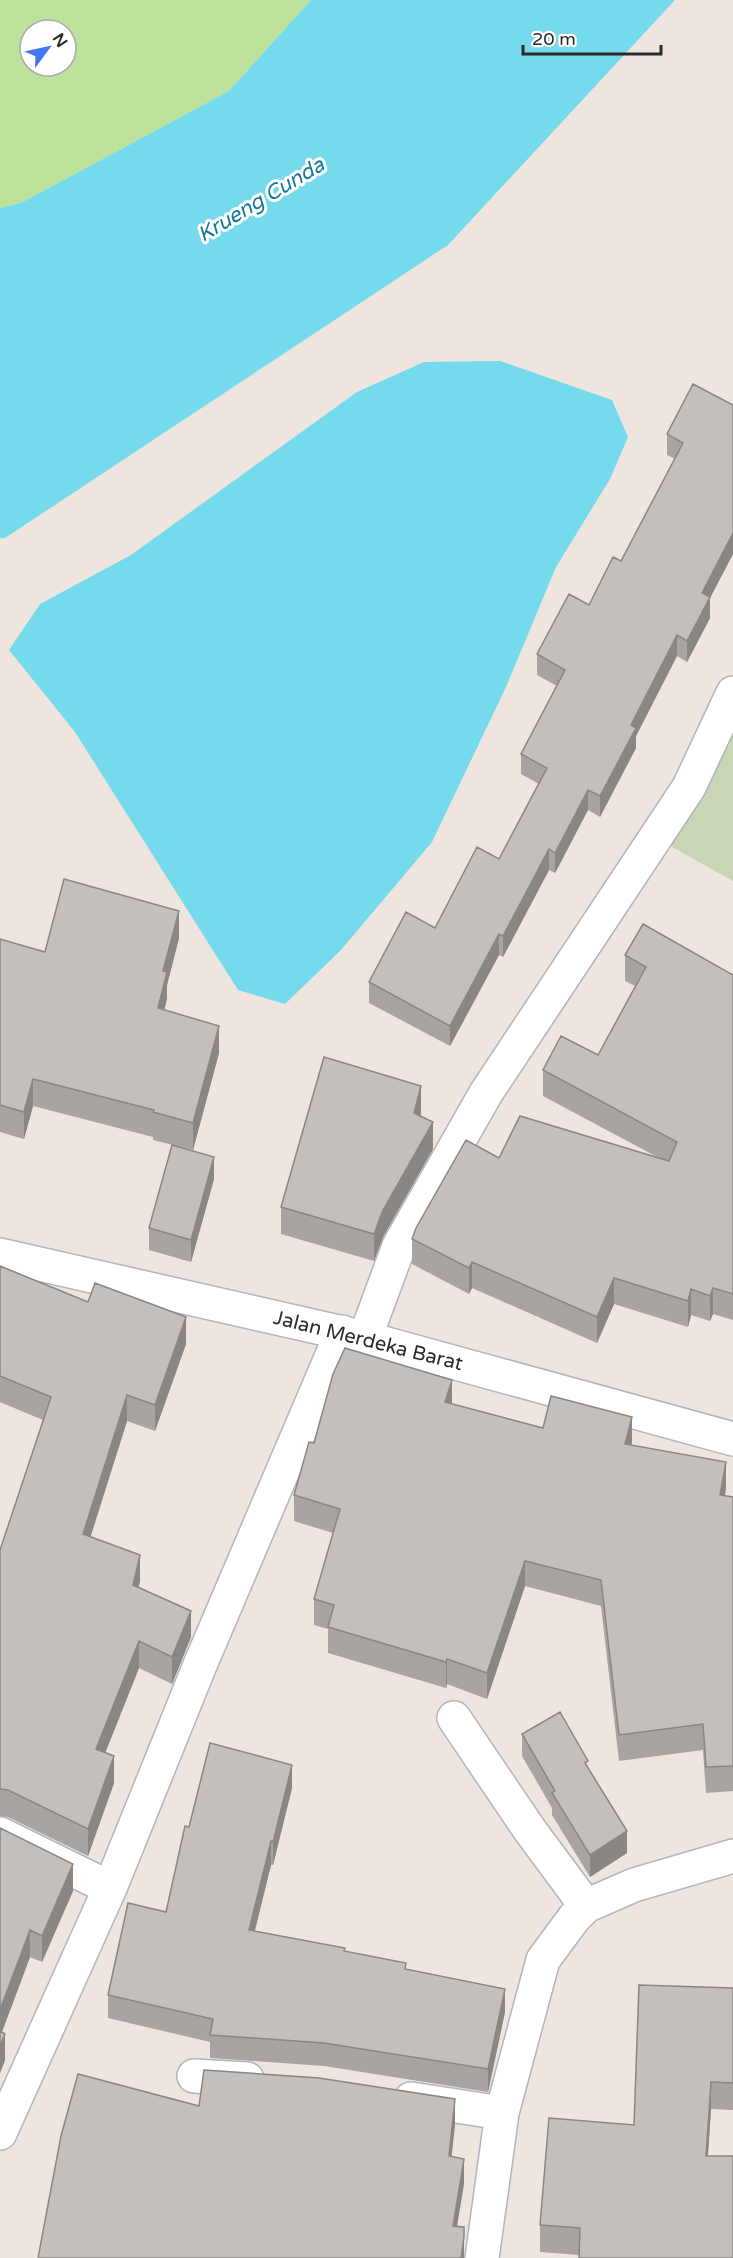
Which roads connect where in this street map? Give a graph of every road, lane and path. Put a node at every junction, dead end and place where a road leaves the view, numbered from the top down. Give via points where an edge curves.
1 (733, 693) edge
2 (0, 1255) edge
3 (354, 1335) junction
4 (733, 1439) edge
5 (454, 1718) dead end
6 (0, 1834) edge
7 (733, 1856) edge
8 (110, 1888) junction
9 (586, 1906) junction
10 (194, 2076) dead end
11 (275, 2081) edge
12 (378, 2094) edge
13 (502, 2113) junction
14 (0, 2133) edge
15 (482, 2258) edge

1 - 3 street via 688,787 486,1093
2 - 3 street, Jalan Merdeka Barat
3 - 4 street, Jalan Merdeka Barat
3 - 8 street via 200,1665
5 - 9 street
6 - 8 street
7 - 9 street via 634,1885
8 - 14 street
9 - 13 street via 543,1960
10 - 11 street
12 - 13 street
13 - 15 street

